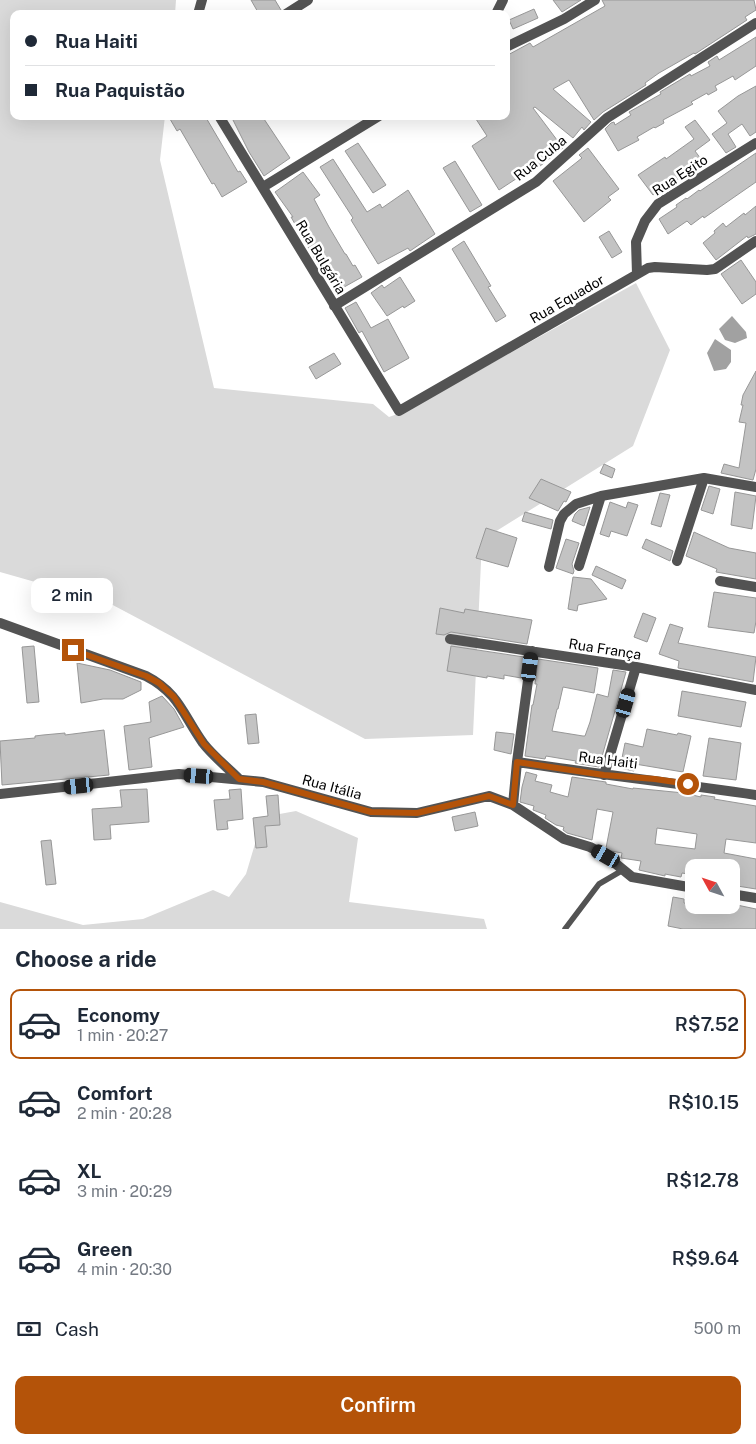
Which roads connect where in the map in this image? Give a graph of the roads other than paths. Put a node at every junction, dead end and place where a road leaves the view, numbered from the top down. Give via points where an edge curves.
1 (308, 0) edge
2 (596, 0) edge
3 (292, 10) edge
4 (756, 23) edge
5 (510, 45) edge
6 (221, 120) edge
7 (372, 120) edge
8 (756, 142) edge
9 (263, 187) junction
10 (756, 241) edge
11 (637, 274) junction
12 (334, 306) junction
13 (399, 412) joint
14 (704, 478) junction
15 (756, 487) edge
16 (601, 496) junction
17 (677, 561) dead end
18 (579, 566) dead end
19 (549, 567) dead end
20 (720, 581) dead end
21 (756, 587) edge
22 (0, 623) edge
23 (450, 639) dead end
24 (532, 651) junction
25 (636, 667) junction
26 (756, 690) edge
27 (517, 762) junction
28 (604, 775) junction
29 (239, 779) junction
30 (0, 794) edge
31 (756, 794) edge
32 (513, 805) junction
33 (623, 870) junction
34 (685, 886) edge
35 (740, 895) edge
36 (756, 898) edge
37 (565, 929) edge

1 - 3 street
2 - 5 street
4 - 12 street, Rua Cuba via 607,118 536,182
6 - 9 street, Rua Bulgária
7 - 9 street
8 - 11 street, Rua Egito via 658,204 645,221 636,242
9 - 12 street, Rua Bulgária
10 - 11 street, Rua Equador via 714,269 655,267
11 - 13 street, Rua Equador
12 - 13 street, Rua Bulgária
14 - 15 street
14 - 16 street
14 - 17 street
16 - 18 street
16 - 19 street via 576,504 564,514
20 - 21 street
22 - 29 street via 159,683 174,697 204,744
23 - 24 street, Rua França
24 - 25 street, Rua França
24 - 27 street
25 - 26 street, Rua França
25 - 28 street
27 - 28 street, Rua Haiti
27 - 32 street
28 - 31 street, Rua Haiti
29 - 30 street, Rua Itália via 179,774
29 - 32 street, Rua Itália via 263,782 371,812 417,813 489,796
32 - 33 street, Rua Itália via 564,839 606,856
33 - 34 street, Rua Itália via 632,877
33 - 37 lane via 599,884
35 - 36 street

